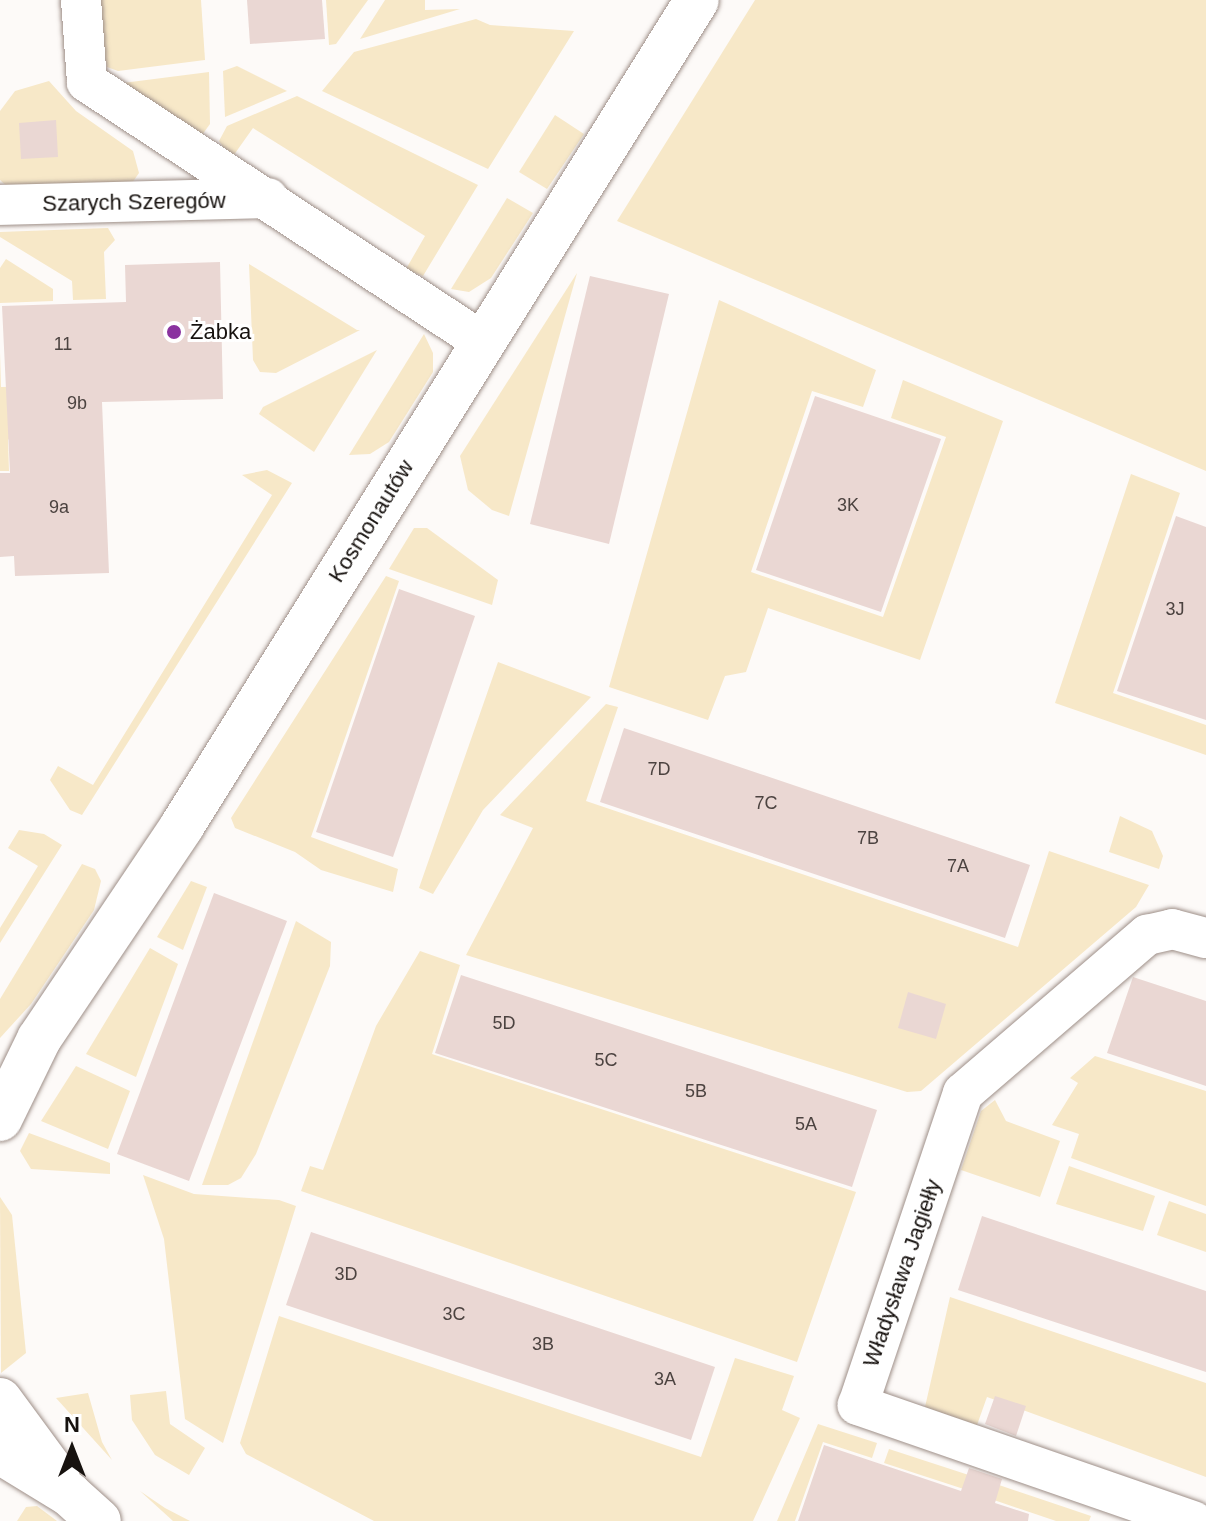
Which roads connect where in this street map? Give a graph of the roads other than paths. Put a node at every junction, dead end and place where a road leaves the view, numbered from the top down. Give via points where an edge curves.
1 (81, 0) edge
2 (697, 0) edge
3 (268, 198) junction
4 (0, 205) edge
5 (483, 342) junction
6 (1189, 934) edge
7 (39, 1039) junction
8 (0, 1072) edge
9 (0, 1119) edge
10 (0, 1400) edge
11 (0, 1452) edge
12 (84, 1507) edge
13 (1193, 1521) edge

1 - 3 street, Szarych Szeregów via 87,82
2 - 5 street, Kosmonautów
3 - 4 street, Szarych Szeregów
3 - 5 street, Szarych Szeregów
5 - 7 street, Kosmonautów via 182,826
6 - 13 street, Władysława Jagiełły via 1147,935 963,1093 858,1405
7 - 8 street, Kosmonautów
7 - 9 street, Kosmonautów
10 - 12 street
11 - 12 street

